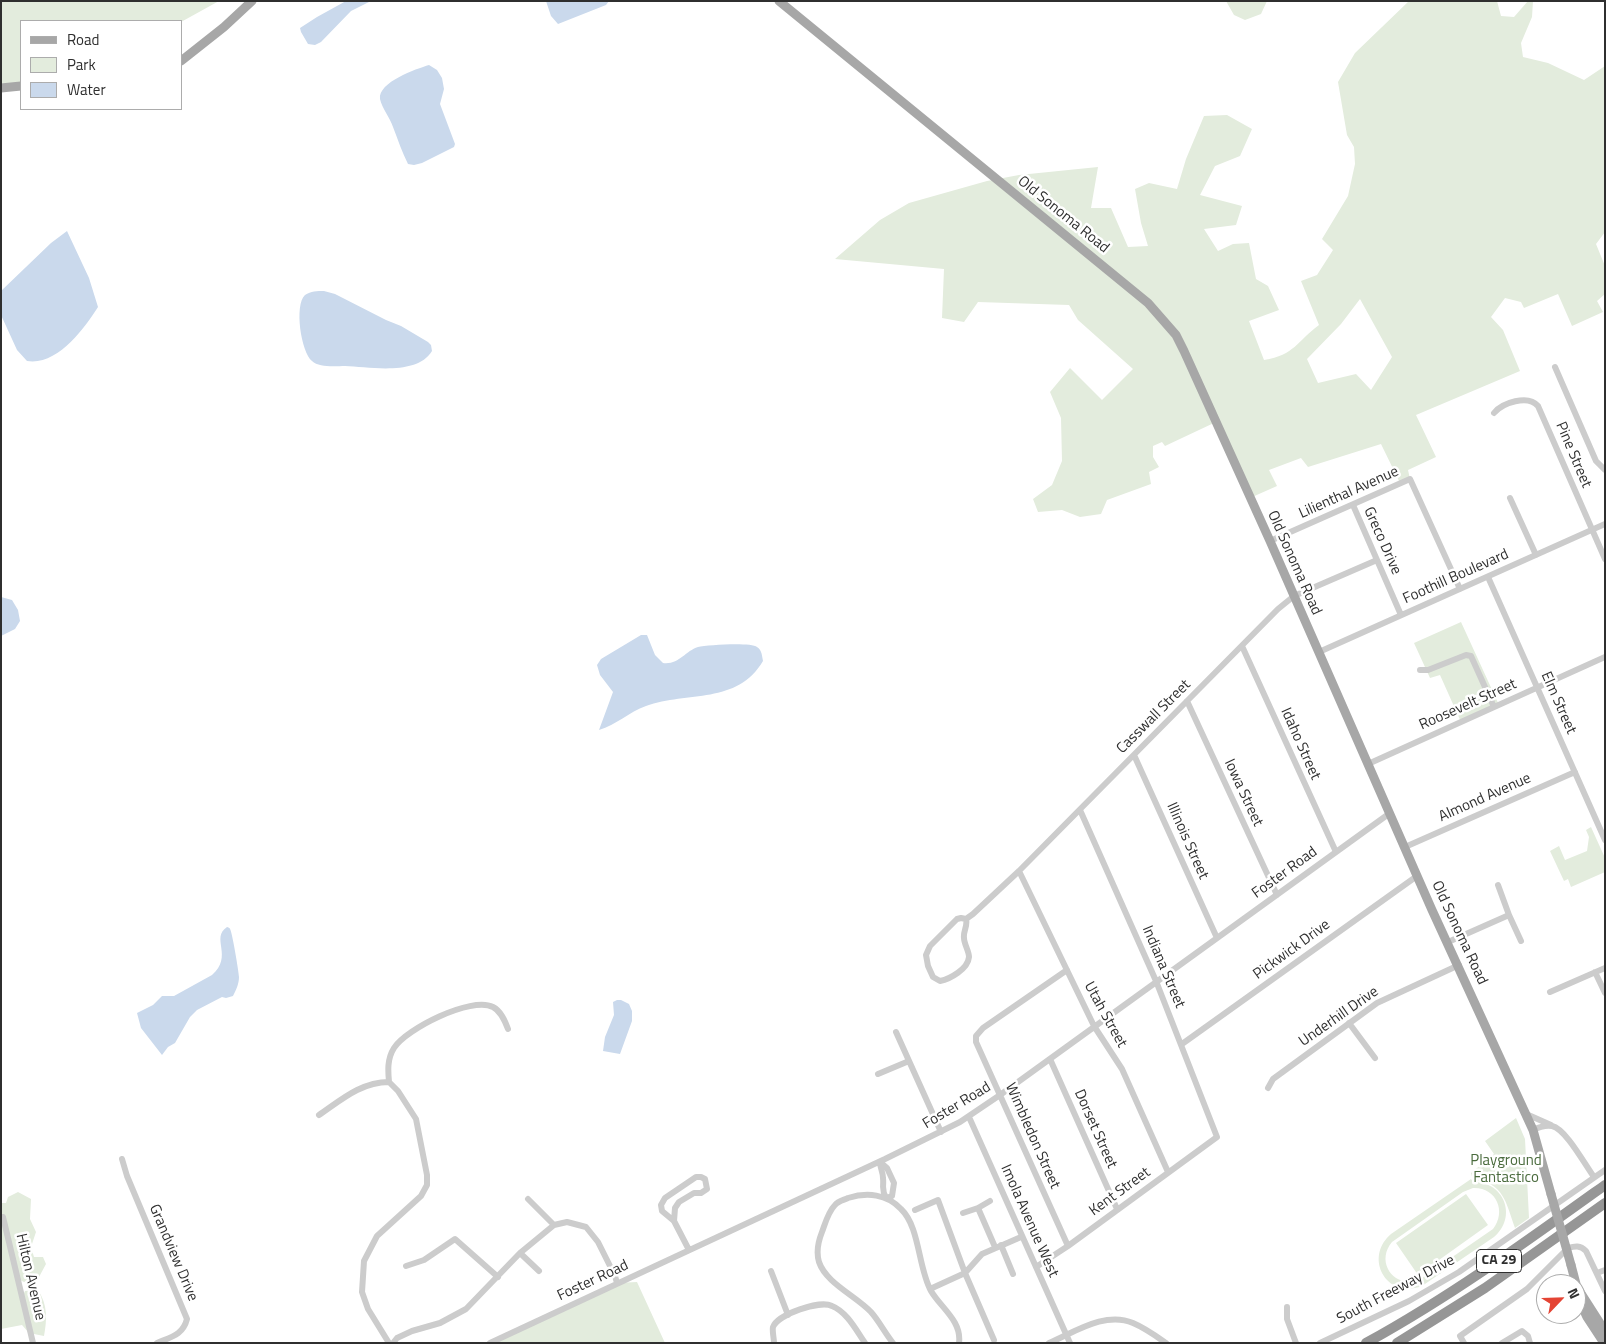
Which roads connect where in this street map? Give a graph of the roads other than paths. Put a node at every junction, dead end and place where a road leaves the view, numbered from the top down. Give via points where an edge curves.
1 (252, 1) edge
2 (779, 1) edge
3 (182, 60) edge
4 (20, 86) edge
5 (1, 88) edge
6 (1555, 367) dead end
7 (1494, 413) dead end
8 (1605, 470) edge
9 (1510, 498) dead end
10 (1353, 505) junction
11 (1605, 524) edge
12 (1592, 530) junction
13 (1270, 542) junction
14 (1536, 555) junction
15 (1605, 559) edge
16 (1377, 560) junction
17 (1488, 577) junction
18 (1460, 589) junction
19 (1294, 596) junction
20 (1401, 615) junction
21 (1242, 646) junction
22 (1318, 652) junction
23 (1605, 657) edge
24 (1420, 670) dead end
25 (1538, 688) junction
26 (1187, 701) junction
27 (1494, 707) junction
28 (1134, 755) junction
29 (1368, 764) junction
30 (1575, 772) junction
31 (1080, 810) junction
32 (1390, 813) junction
33 (1605, 840) edge
34 (1405, 847) junction
35 (1336, 852) junction
36 (1019, 871) junction
37 (1417, 876) junction
38 (1498, 885) dead end
39 (1276, 895) junction
40 (1508, 915) junction
41 (966, 919) junction
42 (1217, 938) junction
43 (1521, 941) dead end
44 (1448, 942) junction
45 (1459, 965) junction
46 (1605, 968) edge
47 (1067, 970) junction
48 (1595, 972) junction
49 (1156, 981) junction
50 (1550, 992) dead end
51 (1605, 993) edge
52 (1349, 1023) junction
53 (1094, 1026) junction
54 (508, 1029) dead end
55 (896, 1032) dead end
56 (1182, 1044) junction
57 (1375, 1058) dead end
58 (1050, 1059) junction
59 (909, 1061) junction
60 (878, 1074) dead end
61 (388, 1082) junction
62 (1268, 1088) dead end
63 (1000, 1095) junction
64 (1524, 1113) junction
65 (319, 1115) dead end
66 (968, 1117) junction
67 (1554, 1127) junction
68 (1533, 1130) junction
69 (940, 1132) junction
70 (1218, 1137) joint
71 (122, 1158) dead end
72 (880, 1162) junction
73 (1605, 1170) edge
74 (1168, 1172) junction
75 (1594, 1177) junction
76 (1605, 1185) edge
77 (886, 1198) junction
78 (528, 1199) dead end
79 (990, 1201) dead end
80 (1605, 1202) edge
81 (978, 1208) junction
82 (1117, 1208) junction
83 (915, 1210) dead end
84 (963, 1213) dead end
85 (3, 1217) dead end
86 (674, 1220) junction
87 (554, 1225) junction
88 (1022, 1237) junction
89 (998, 1246) junction
90 (1068, 1246) junction
91 (689, 1250) junction
92 (520, 1253) junction
93 (406, 1266) dead end
94 (1036, 1267) junction
95 (1605, 1270) edge
96 (539, 1271) dead end
97 (771, 1271) dead end
98 (965, 1273) junction
99 (1597, 1273) junction
100 (1013, 1274) dead end
101 (1573, 1274) edge
102 (498, 1277) junction
103 (617, 1283) junction
104 (930, 1289) junction
105 (1605, 1291) edge
106 (1287, 1307) dead end
107 (1447, 1313) junction
108 (788, 1315) junction
109 (1586, 1315) edge
110 (1388, 1330) junction
111 (1604, 1336) edge
112 (994, 1340) dead end
113 (1068, 1340) edge
114 (33, 1343) edge
115 (157, 1343) edge
116 (389, 1343) edge
117 (393, 1343) edge
118 (490, 1343) edge
119 (774, 1343) edge
120 (865, 1343) edge
121 (893, 1343) edge
122 (959, 1343) edge
123 (1049, 1343) edge
124 (1166, 1343) edge
125 (1296, 1343) edge
126 (1320, 1343) edge
127 (1358, 1343) edge
128 (1366, 1343) edge
129 (1397, 1343) edge
130 (1407, 1343) edge
131 (1464, 1343) edge
132 (1502, 1343) edge
133 (1530, 1343) edge

1 - 3 main road
2 - 13 main road, Old Sonoma Road via 1154,309 1176,335 1184,351
4 - 5 main road
6 - 8 street via 1596,461
7 - 12 street, Pine Street via 1510,403 1526,400 1535,403
9 - 14 street
10 - 13 street, Lilienthal Avenue
10 - 16 street, Greco Drive
10 - 18 street, Lilienthal Avenue via 1410,479
11 - 12 street, Foothill Boulevard
12 - 14 street, Foothill Boulevard
12 - 15 street, Pine Street
13 - 19 main road, Old Sonoma Road
14 - 17 street, Foothill Boulevard
16 - 19 street, Casswall Street
16 - 20 street, Greco Drive
17 - 18 street, Foothill Boulevard
17 - 25 street, Elm Street
18 - 20 street, Foothill Boulevard
19 - 21 street, Casswall Street
19 - 22 main road, Old Sonoma Road
20 - 22 street, Foothill Boulevard
21 - 26 street, Casswall Street
21 - 35 street, Idaho Street
22 - 29 main road, Old Sonoma Road
23 - 25 street, Roosevelt Street
24 - 27 street via 1428,670 1466,654 1471,656
25 - 27 street, Roosevelt Street
25 - 30 street, Elm Street
26 - 28 street, Casswall Street
26 - 39 street, Iowa Street
27 - 29 street, Roosevelt Street
28 - 31 street, Casswall Street
28 - 42 street, Illinois Street
29 - 32 main road, Old Sonoma Road
30 - 33 street, Elm Street
30 - 34 street, Almond Avenue
31 - 36 street, Casswall Street
31 - 49 street, Indiana Street
32 - 34 main road, Old Sonoma Road
32 - 35 street, Foster Road
34 - 37 main road, Old Sonoma Road
35 - 39 street, Foster Road
36 - 41 street, Casswall Street
36 - 47 street, Utah Street
37 - 44 main road, Old Sonoma Road
37 - 56 street, Pickwick Drive
38 - 40 street
39 - 42 street, Foster Road
40 - 43 street
40 - 44 street
41 - 41 street, Casswall Street via 956,920 930,946 926,955 933,977 940,981 947,980 967,963
42 - 49 street, Foster Road
44 - 45 main road, Old Sonoma Road
45 - 52 street, Underhill Drive via 1377,1003
45 - 64 main road, Old Sonoma Road
46 - 48 street
47 - 53 street, Utah Street
47 - 63 street, Wimbledon Street via 982,1028 976,1036
48 - 50 street
48 - 51 street
49 - 53 street, Foster Road
49 - 56 street, Indiana Street
52 - 57 street
52 - 62 street, Underhill Drive via 1273,1079
53 - 58 street, Foster Road
53 - 74 street, Utah Street via 1122,1069
54 - 61 street via 498,1012 483,1005 467,1006 416,1028 393,1049
55 - 59 street
56 - 70 street, Indiana Street
58 - 63 street, Foster Road
58 - 82 street, Dorset Street
59 - 60 street
59 - 69 street
61 - 65 street via 363,1086
61 - 116 street via 398,1091 416,1119 428,1175 421,1196 377,1236 364,1261 362,1292 368,1309
63 - 66 street, Foster Road
63 - 90 street, Wimbledon Street
64 - 67 street
64 - 68 main road, Old Sonoma Road
66 - 69 street, Foster Road
66 - 88 street, Imola Avenue West
67 - 68 street
67 - 75 street via 1565,1136
68 - 101 main road, Old Sonoma Road, bridge
69 - 72 street, Foster Road
70 - 74 street, Kent Street
71 - 115 street, Grandview Drive via 187,1319 181,1332
72 - 77 street via 882,1190
72 - 77 street via 894,1183 892,1196
72 - 91 street, Foster Road
73 - 75 street, South Freeway Drive
74 - 82 street, Kent Street
75 - 126 street, South Freeway Drive via 1459,1272 1391,1310
76 - 110 highway, CA 29 via 1494,1265
77 - 104 street via 901,1208 910,1224
77 - 121 street via 859,1195 835,1204 820,1237 817,1253 825,1273 870,1312
78 - 87 street
79 - 81 street
80 - 107 highway, CA 29
81 - 84 street
81 - 89 street
82 - 90 street, Kent Street
83 - 98 street via 938,1200
85 - 114 street, Hilton Avenue
86 - 86 street via 679,1202 707,1189 705,1179 696,1178 662,1201 662,1210
86 - 91 street
87 - 92 street
87 - 103 street via 567,1222 586,1227 598,1242
88 - 89 street
88 - 94 street, Imola Avenue West
89 - 98 street via 982,1254
89 - 100 street
90 - 94 street, Kent Street
91 - 103 street, Foster Road
92 - 96 street
92 - 102 street
93 - 102 street via 424,1260 455,1239
94 - 113 street, Imola Avenue West
95 - 99 street
97 - 108 street
98 - 104 street
98 - 112 street
99 - 105 street
99 - 131 street via 1582,1247 1568,1248 1527,1289 1460,1336
102 - 117 street via 466,1309 440,1323 412,1331
103 - 118 street, Foster Road
104 - 122 street via 959,1329
106 - 125 street via 1287,1319
107 - 129 highway, CA 29
107 - 130 highway
108 - 119 street via 773,1327
108 - 120 street via 815,1304 832,1306 843,1313
109 - 111 main road, Old Sonoma Road
110 - 127 highway
110 - 128 highway, CA 29
113 - 123 street
113 - 124 street via 1098,1322 1110,1319 1131,1322
132 - 133 street via 1522,1331

